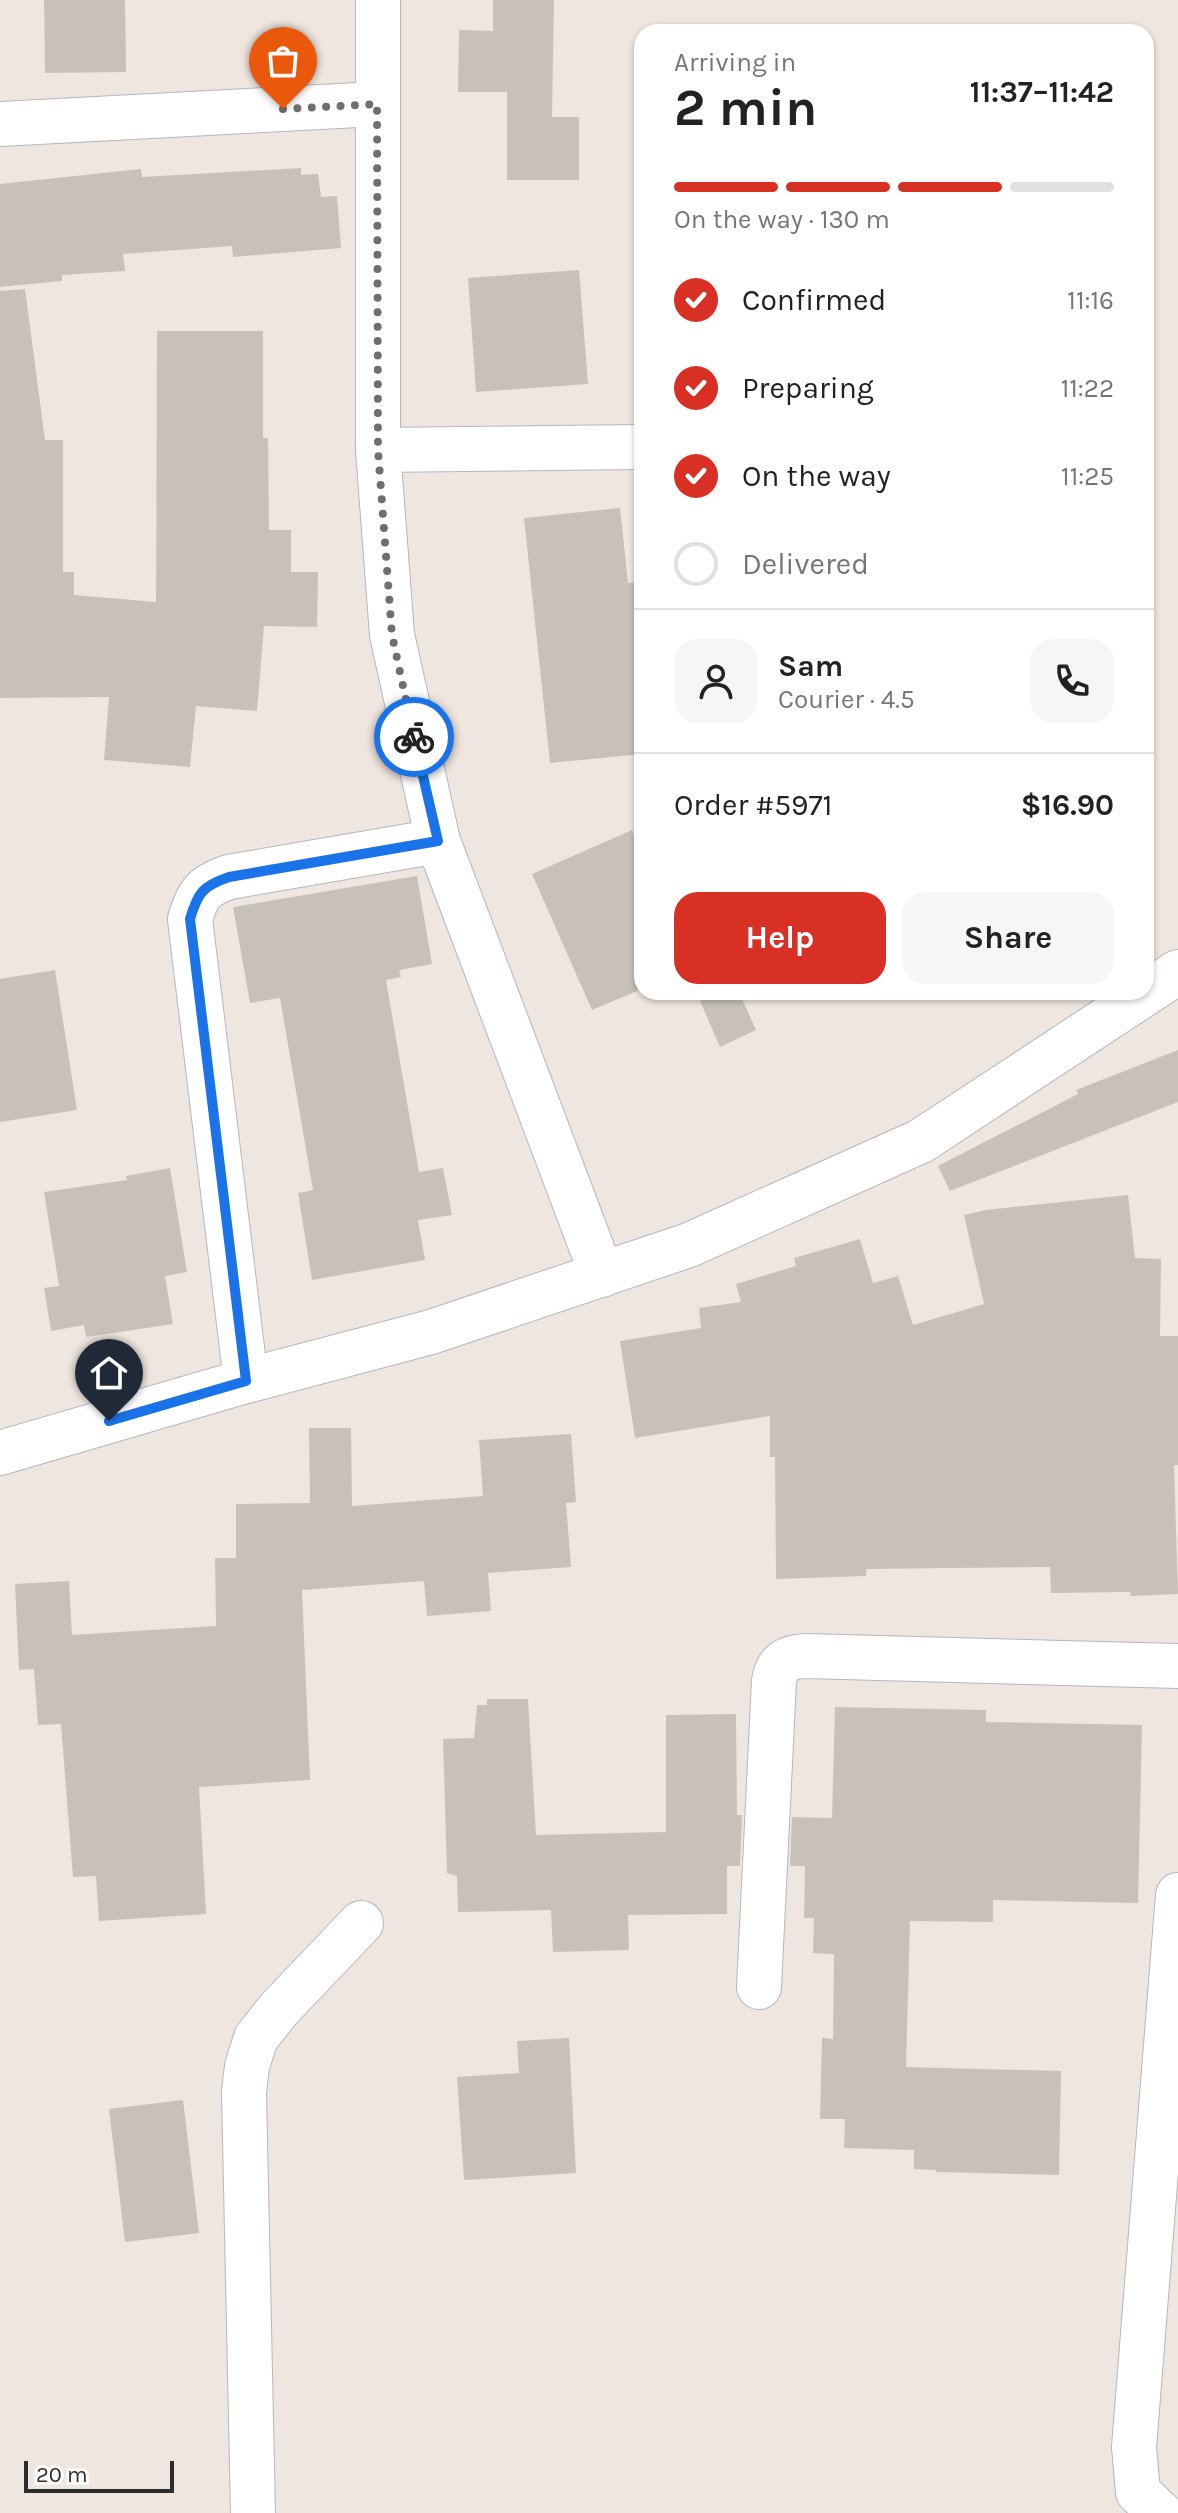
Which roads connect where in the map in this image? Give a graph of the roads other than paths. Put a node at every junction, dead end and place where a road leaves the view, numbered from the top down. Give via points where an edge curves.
1 (378, 0) edge
2 (377, 104) junction
3 (0, 124) edge
4 (634, 447) edge
5 (378, 450) junction
6 (438, 841) junction
7 (1178, 972) edge
8 (1154, 988) edge
9 (1135, 1000) edge
10 (602, 1275) junction
11 (246, 1381) junction
12 (0, 1453) edge
13 (1178, 1666) edge
14 (1178, 1895) edge
15 (361, 1923) dead end
16 (759, 1987) dead end
17 (253, 2513) edge
18 (1160, 2513) edge

1 - 2 street
2 - 3 street
2 - 5 street
4 - 5 street
5 - 6 street via 392,635
6 - 10 street
6 - 11 street via 229,877 207,885 195,901 190,919
7 - 8 street
9 - 10 street via 921,1141 689,1245
10 - 11 street via 431,1332
11 - 12 street
13 - 16 street via 805,1656 783,1661 774,1681
14 - 18 street via 1134,2447 1138,2492
15 - 17 street via 279,2009 256,2038 247,2066

